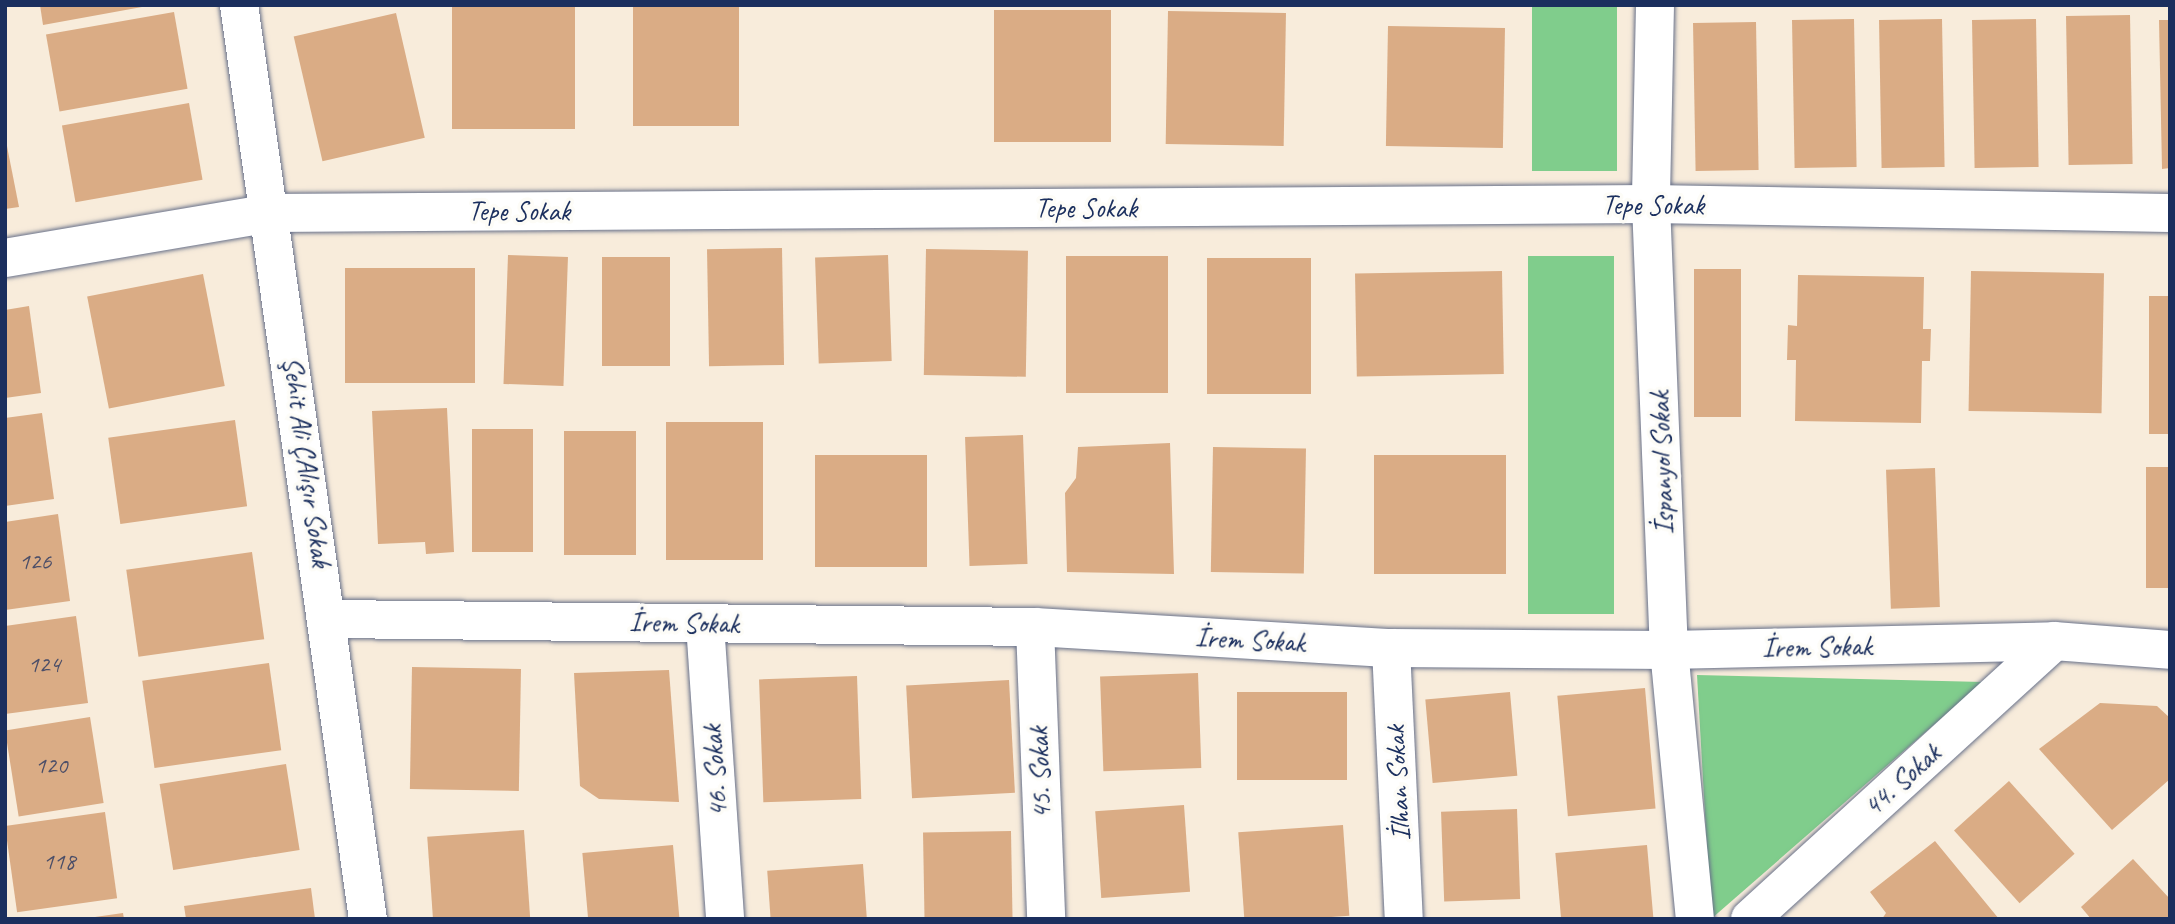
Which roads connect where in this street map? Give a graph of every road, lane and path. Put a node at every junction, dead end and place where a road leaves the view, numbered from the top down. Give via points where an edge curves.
1 (239, 5) edge
2 (1655, 5) edge
3 (1651, 204) junction
4 (270, 213) junction
5 (2170, 213) edge
6 (5, 258) edge
7 (331, 619) junction
8 (705, 624) junction
9 (1035, 627) junction
10 (2054, 641) junction
11 (1391, 648) junction
12 (1670, 650) junction
13 (2170, 650) edge
14 (369, 919) edge
15 (725, 919) edge
16 (1046, 919) edge
17 (1404, 919) edge
18 (1695, 919) edge
19 (1750, 919) edge

1 - 4 street, Şehit Ali ÇAlışır Sokak
2 - 3 street, İspanyol Sokak
3 - 4 street, Tepe Sokak
3 - 5 street, Tepe Sokak
3 - 12 street, İspanyol Sokak
4 - 6 street, Tepe Sokak
4 - 7 street, Şehit Ali ÇAlışır Sokak
7 - 8 street, İrem Sokak
7 - 14 street, Şehit Ali ÇAlışır Sokak
8 - 9 street, İrem Sokak
8 - 15 street, 46. Sokak
9 - 11 street, İrem Sokak
9 - 16 street, 45. Sokak
10 - 12 street, İrem Sokak
10 - 13 street, İrem Sokak
10 - 19 street, 44. Sokak
11 - 12 street, İrem Sokak
11 - 17 street, İlhan Sokak
12 - 18 street, İspanyol Sokak

